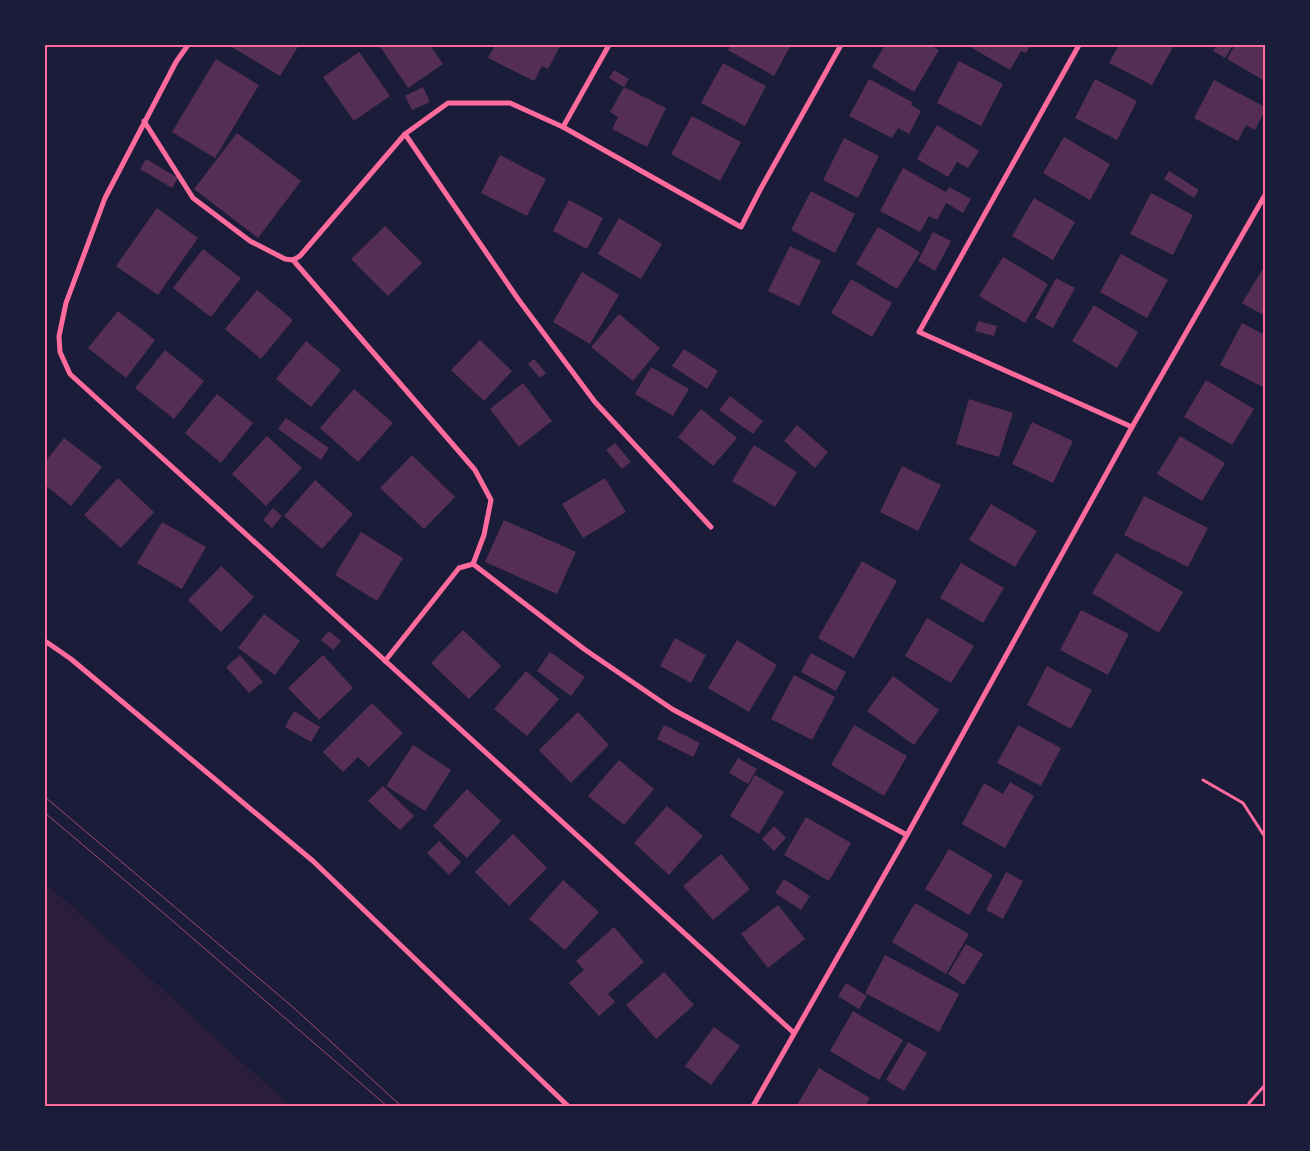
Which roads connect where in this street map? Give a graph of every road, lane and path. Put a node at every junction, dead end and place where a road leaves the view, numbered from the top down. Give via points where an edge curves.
1 (188, 45) edge
2 (609, 45) edge
3 (841, 45) edge
4 (1079, 45) edge
5 (144, 121) junction
6 (563, 127) junction
7 (405, 134) junction
8 (1265, 195) edge
9 (293, 260) junction
10 (1132, 427) junction
11 (711, 527) dead end
12 (473, 564) junction
13 (45, 641) edge
14 (385, 661) junction
15 (1203, 780) dead end
16 (907, 835) junction
17 (1265, 837) edge
18 (794, 1033) junction
19 (1265, 1085) edge
20 (568, 1106) edge
21 (753, 1106) edge
22 (1105, 1106) edge
23 (1112, 1106) edge
24 (1249, 1106) edge

1 - 5 street
2 - 6 street
3 - 6 street via 742,227
4 - 10 street via 919,332
5 - 9 street via 193,198 250,241 284,259
5 - 14 street via 105,198 66,303 59,336 60,352 70,374
6 - 7 street via 510,103 448,103
7 - 9 street via 300,256
7 - 11 street via 518,299 595,402
8 - 10 street
9 - 12 street via 475,470 490,500 484,535
10 - 16 street
12 - 14 street via 459,568
12 - 16 street via 584,649 672,709
13 - 20 street via 71,658 313,861
14 - 18 street
15 - 17 path via 1243,803
16 - 18 street
18 - 21 street
19 - 24 path
22 - 23 path

